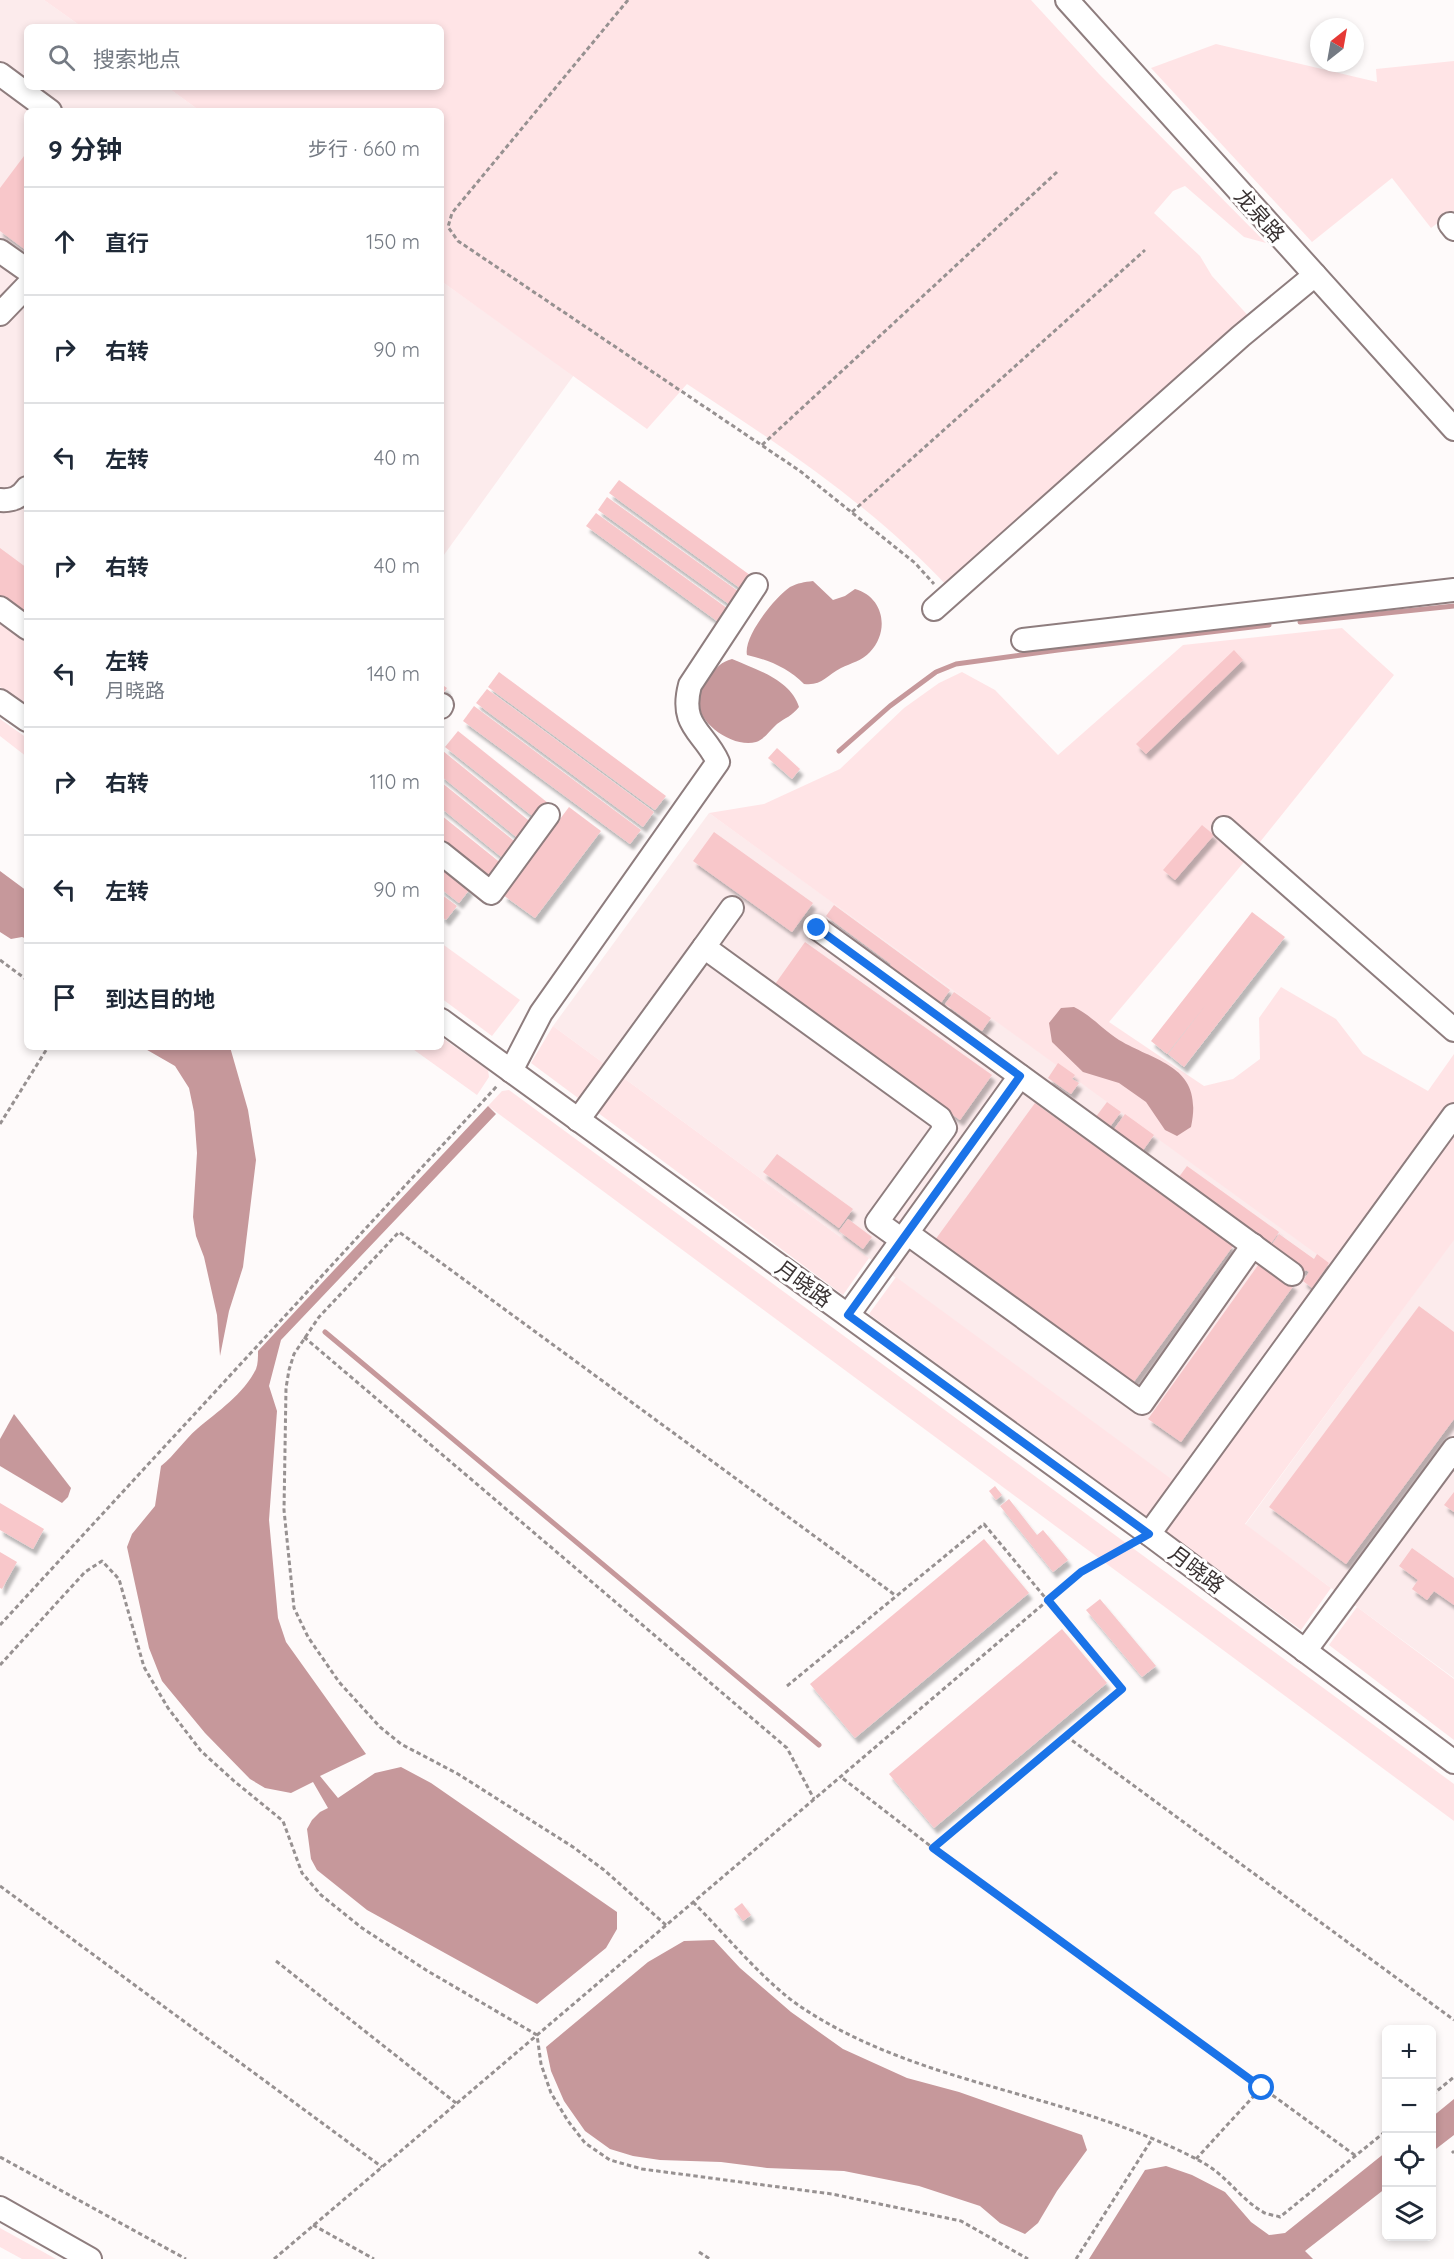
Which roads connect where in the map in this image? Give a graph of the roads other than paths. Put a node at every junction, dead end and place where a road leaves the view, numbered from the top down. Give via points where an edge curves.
1 (1067, 0) edge
2 (0, 74) edge
3 (46, 108) edge
4 (0, 250) edge
5 (24, 268) edge
6 (1315, 275) junction
7 (24, 288) edge
8 (0, 314) edge
9 (1452, 422) edge
10 (24, 492) edge
11 (0, 500) edge
12 (756, 585) dead end
13 (1454, 590) edge
14 (940, 604) road end
15 (0, 608) edge
16 (24, 626) edge
17 (1023, 640) dead end
18 (0, 701) edge
19 (24, 718) edge
20 (548, 815) dead end
21 (1224, 828) dead end
22 (444, 855) edge
23 (732, 908) dead end
24 (817, 928) dead end
25 (704, 947) junction
26 (444, 1022) edge
27 (1454, 1030) edge
28 (512, 1071) junction
29 (1020, 1076) junction
30 (1454, 1115) edge
31 (578, 1120) junction
32 (904, 1237) junction
33 (1253, 1245) junction
34 (1292, 1274) dead end
35 (848, 1315) junction
36 (1454, 1449) edge
37 (1149, 1534) junction
38 (1305, 1651) junction
39 (1454, 1762) edge
40 (0, 2208) edge
41 (90, 2259) edge

1 - 6 street, 龙泉路
2 - 3 street
4 - 5 street
6 - 9 street, 龙泉路
6 - 14 street
7 - 8 street
10 - 11 street via 12,501
12 - 28 street via 690,685 687,696 693,729 718,762 540,1013
13 - 17 street
15 - 16 street
18 - 19 street
20 - 22 street via 491,894
21 - 27 street
23 - 25 street
24 - 29 street
25 - 31 street
25 - 32 street via 940,1118 945,1128 877,1222
26 - 28 street, 月晓路
28 - 31 street, 月晓路
29 - 32 street
29 - 33 street
30 - 37 street
31 - 35 street, 月晓路
32 - 33 street via 1142,1403
32 - 35 street
33 - 34 street
35 - 37 street, 月晓路
36 - 38 street
37 - 38 street, 月晓路
38 - 39 street, 月晓路
40 - 41 street

